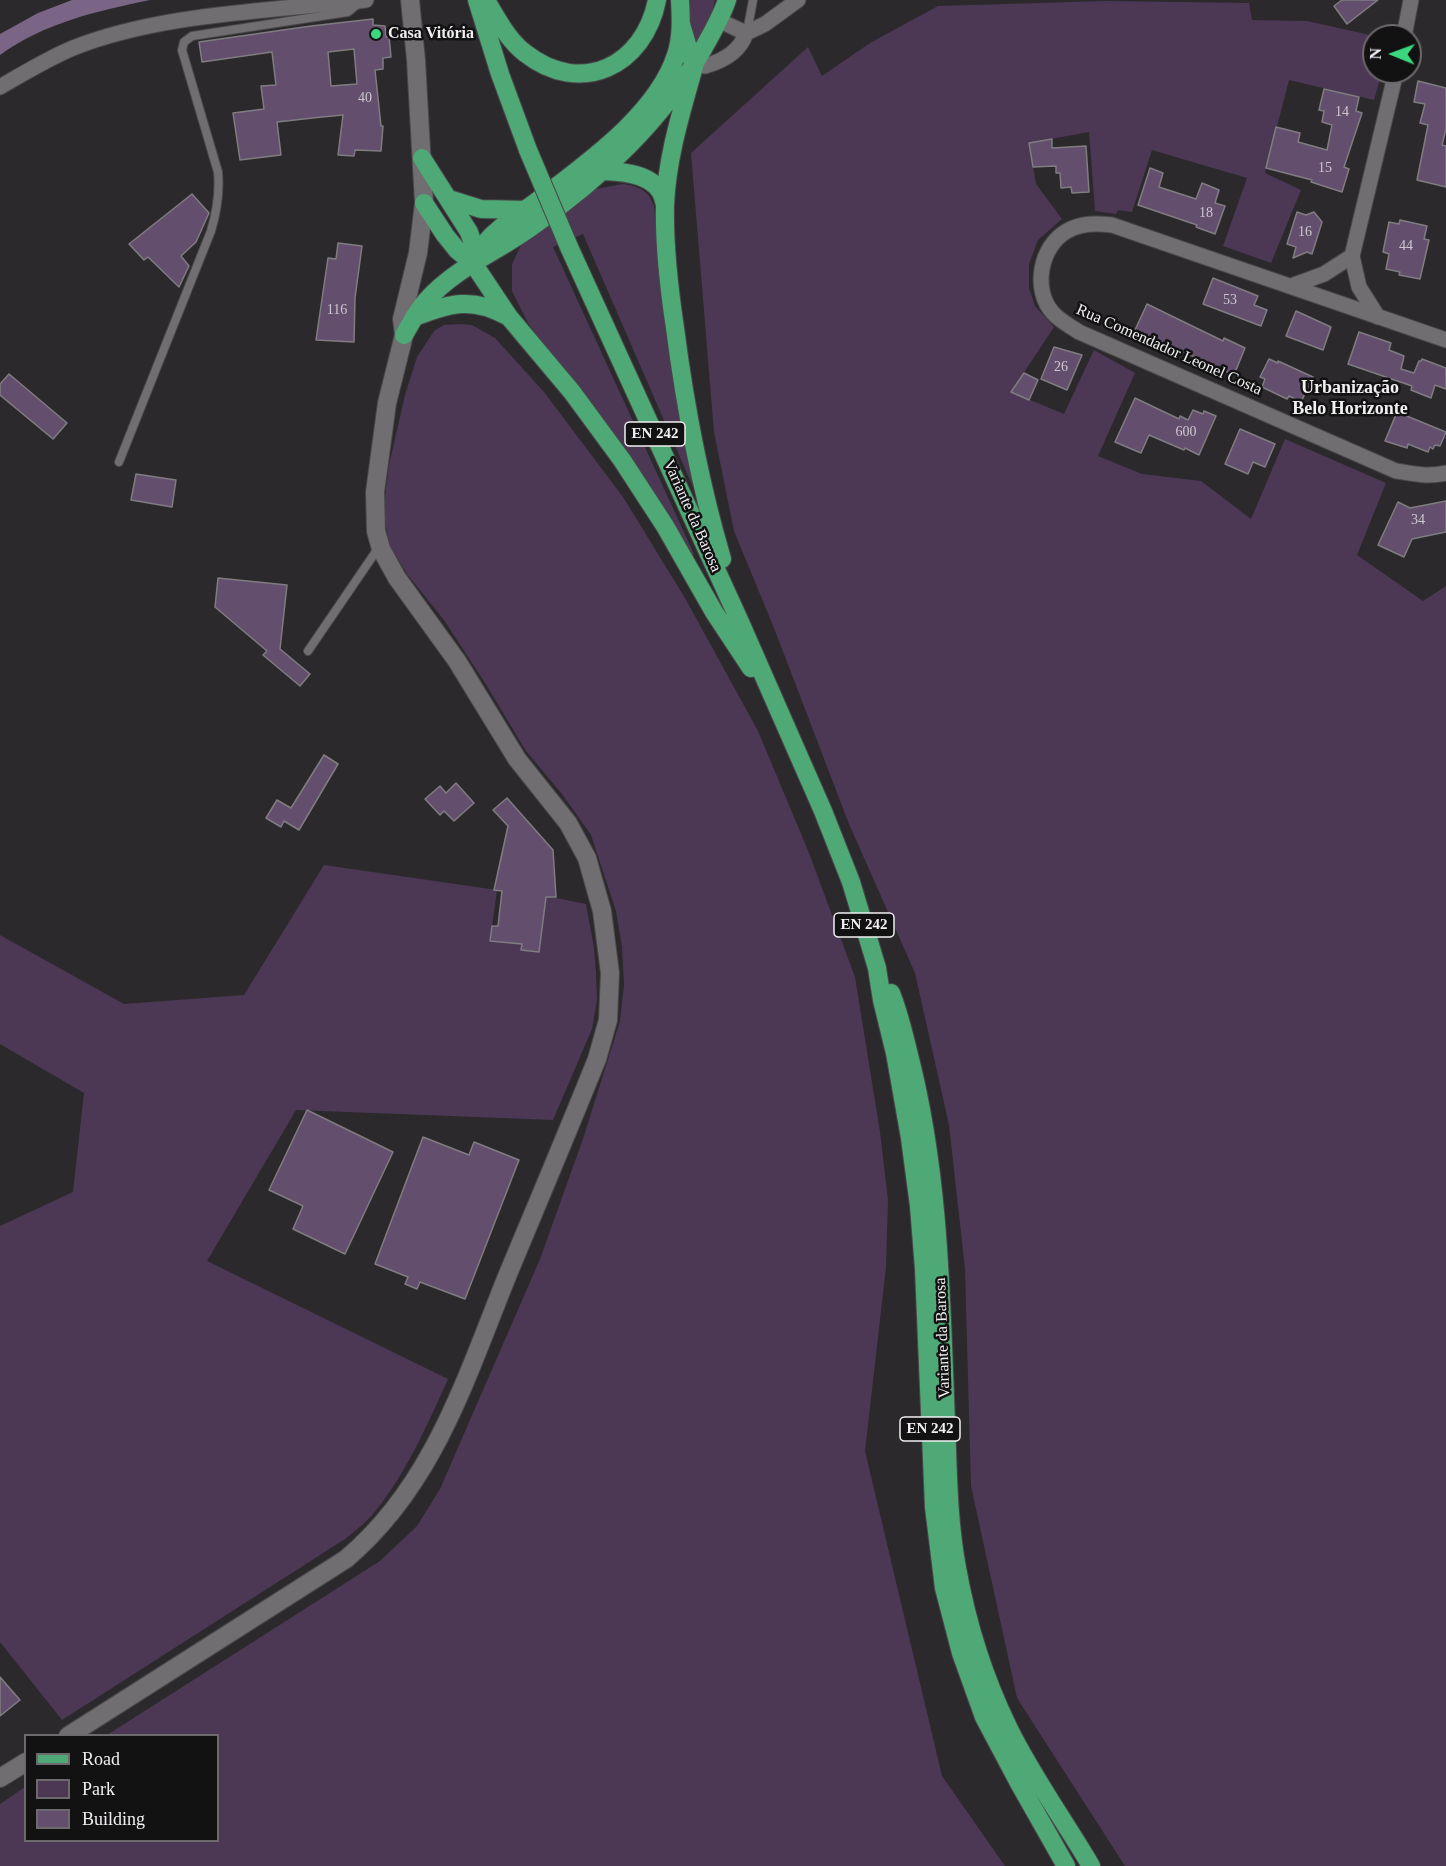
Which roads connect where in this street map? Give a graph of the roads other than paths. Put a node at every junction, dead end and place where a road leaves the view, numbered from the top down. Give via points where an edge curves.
1 (366, 0) edge
2 (410, 0) edge
3 (477, 0) edge
4 (483, 0) edge
5 (657, 0) edge
6 (680, 0) edge
7 (727, 0) edge
8 (753, 0) edge
9 (798, 0) edge
10 (1411, 0) edge
11 (361, 1) edge
12 (720, 21) junction
13 (681, 24) junction
14 (1406, 24) edge
15 (746, 33) junction
16 (695, 63) junction
17 (1393, 84) edge
18 (0, 87) edge
19 (422, 158) junction
20 (602, 171) junction
21 (570, 176) junction
22 (449, 199) junction
23 (424, 203) junction
24 (665, 206) junction
25 (526, 210) junction
26 (1352, 255) junction
27 (473, 263) junction
28 (1291, 286) junction
29 (1378, 316) junction
30 (414, 317) junction
31 (508, 317) junction
32 (404, 335) junction
33 (1446, 340) edge
34 (119, 462) dead end
35 (1446, 473) edge
36 (380, 546) junction
37 (740, 622) junction
38 (308, 651) dead end
39 (777, 703) junction
40 (877, 968) junction
41 (71, 1734) edge
42 (24, 1763) edge
43 (0, 1778) edge
44 (1066, 1866) edge
45 (1091, 1866) edge

1 - 11 street
2 - 19 main road
3 - 37 main road, Variante da Barosa / EN 242, bridge via 528,150 569,247
4 - 5 main road via 524,52 552,69 580,74 599,72 627,56 647,30
6 - 13 main road
7 - 12 main road
8 - 15 lane
9 - 15 street
10 - 14 street
11 - 18 street via 176,21 75,48
11 - 34 lane via 348,12 192,36 184,42 182,50 218,172 219,201 211,231
12 - 15 street
12 - 16 main road
13 - 16 main road
13 - 21 main road via 674,60 650,100 606,146
15 - 16 street via 733,53 705,66
16 - 20 main road via 663,108
16 - 24 main road via 674,139
17 - 26 street
19 - 22 main road
19 - 23 main road
20 - 21 main road
20 - 24 main road via 651,182 661,192
20 - 27 main road via 535,225
21 - 25 main road
22 - 25 main road via 482,209
22 - 27 main road via 472,241
23 - 27 main road via 444,235
23 - 32 main road via 418,253 402,319
24 - 37 main road via 669,284 682,382 701,478
25 - 27 main road via 485,243
26 - 28 street via 1324,274
26 - 29 street via 1359,287
27 - 30 main road via 440,288
27 - 31 main road
28 - 29 street, Rua Comendador Leonel Costa
28 - 35 street, Rua Comendador Leonel Costa via 1112,225 1096,223 1081,225 1055,239 1046,255 1041,284 1052,312 1079,332 1396,471
29 - 33 street, Rua Comendador Leonel Costa
30 - 31 main road via 453,304 470,303
30 - 32 main road
31 - 39 main road via 572,392 637,480 714,612
32 - 36 main road via 387,403 377,472 374,520
36 - 38 lane
36 - 41 main road via 401,584 463,669 501,735 568,823 587,858 608,948 610,995 605,1031 453,1411 402,1500 346,1559
37 - 39 main road, Variante da Barosa / EN 242
39 - 40 main road, Variante da Barosa / EN 242 via 851,882
40 - 44 main road, Variante da Barosa / EN 242 via 920,1206 934,1507 946,1599 984,1717
40 - 45 main road, Variante da Barosa / EN 242 via 901,1023 928,1150 940,1262 951,1525 965,1608 983,1670 1009,1730
42 - 43 main road

